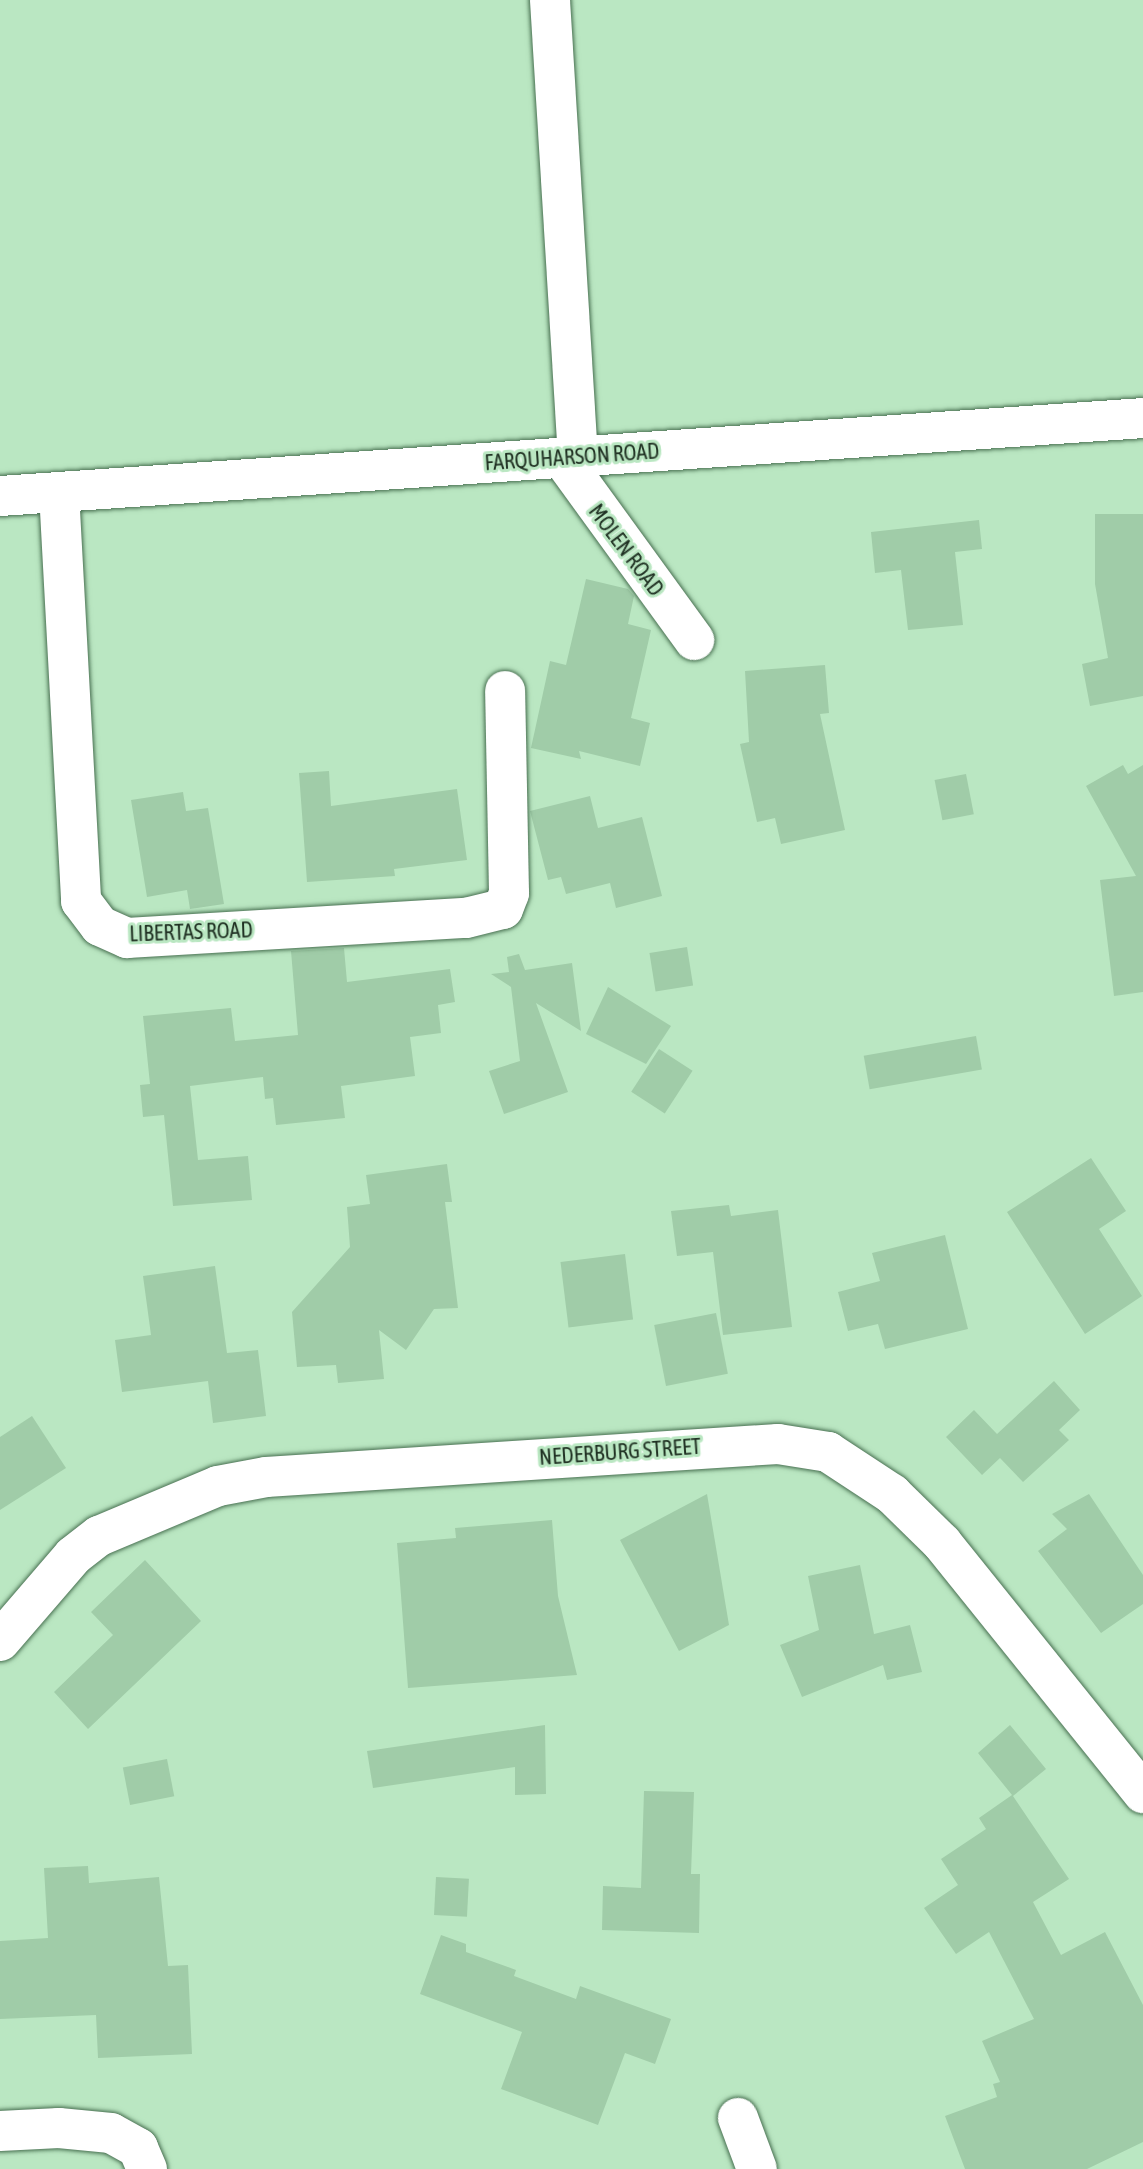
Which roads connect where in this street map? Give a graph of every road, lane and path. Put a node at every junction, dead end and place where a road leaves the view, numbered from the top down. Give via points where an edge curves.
1 (550, 0) edge
2 (1143, 418) edge
3 (570, 457) junction
4 (59, 492) junction
5 (0, 496) edge
6 (694, 640) dead end
7 (505, 691) dead end
8 (0, 1641) edge
9 (1143, 1793) edge
10 (738, 2118) dead end
11 (0, 2131) edge
12 (142, 2158) edge
13 (757, 2169) edge

1 - 3 street
2 - 3 street, FARQUHARSON ROAD
3 - 4 street, FARQUHARSON ROAD
3 - 6 street, MOLEN ROAD
4 - 5 street, FARQUHARSON ROAD
4 - 7 street, LIBERTAS ROAD via 81,901 100,926 127,938 466,918 503,909 509,893
8 - 9 street, NEDERBURG STREET via 73,1556 99,1536 218,1486 266,1477 778,1444 828,1452 892,1494 942,1543
10 - 13 street
11 - 12 street via 111,2133

